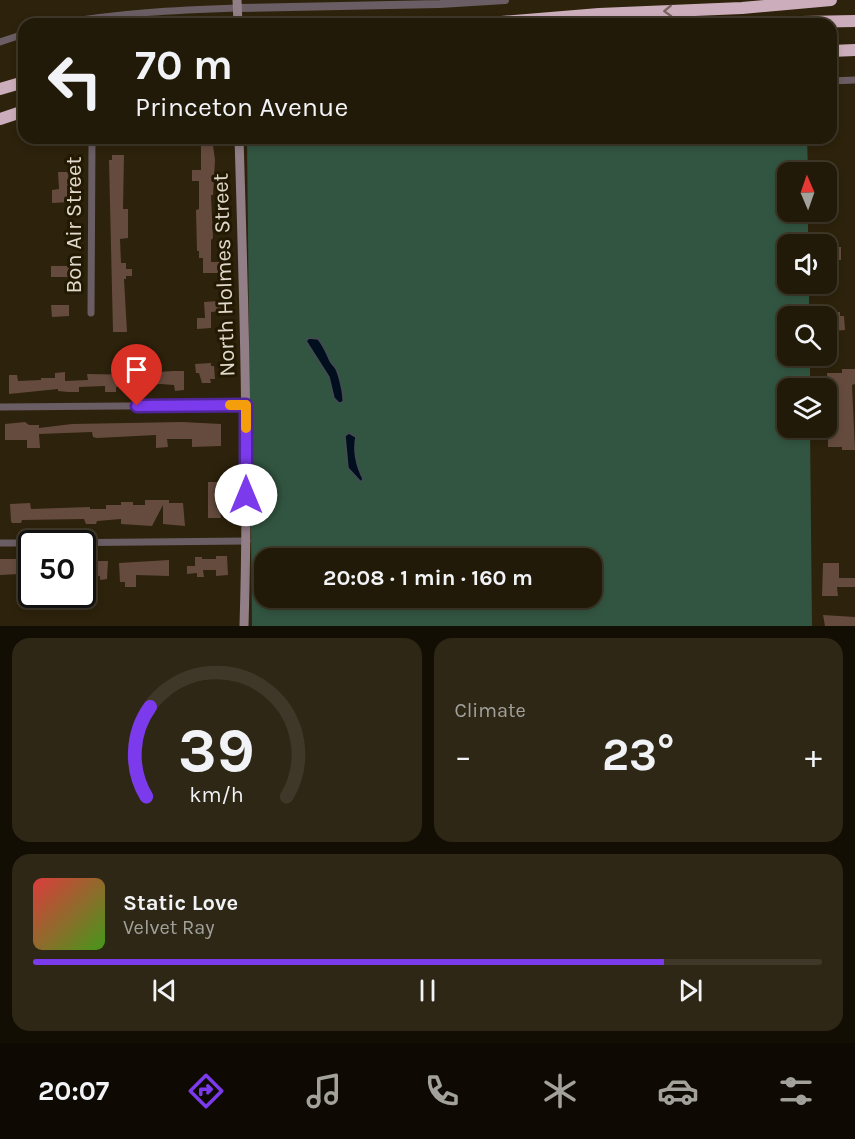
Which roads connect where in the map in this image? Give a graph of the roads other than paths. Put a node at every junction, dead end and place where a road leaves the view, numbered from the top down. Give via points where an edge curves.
1 (504, 0) edge
2 (831, 0) edge
3 (238, 4) edge
4 (90, 18) edge
5 (550, 18) edge
6 (837, 21) edge
7 (855, 21) edge
8 (18, 36) edge
9 (0, 42) edge
10 (855, 50) edge
11 (837, 51) edge
12 (855, 80) edge
13 (837, 81) edge
14 (18, 84) edge
15 (0, 89) edge
16 (18, 113) edge
17 (0, 119) edge
18 (92, 144) edge
19 (239, 144) edge
20 (91, 313) dead end
21 (246, 405) junction
22 (0, 407) edge
23 (247, 541) junction
24 (96, 542) edge
25 (0, 543) edge
26 (18, 543) edge
27 (244, 626) edge

1 - 3 street via 440,4
2 -> 5 highway
3 - 4 street
6 - 7 highway
8 - 9 street
10 - 11 highway
12 - 13 street
14 - 15 highway
16 - 17 highway
18 - 20 street, Bon Air Street
19 - 21 main road, North Holmes Street
21 - 22 street
21 - 23 main road, North Holmes Street
23 - 24 street
23 - 27 main road, North Holmes Street
25 - 26 street

